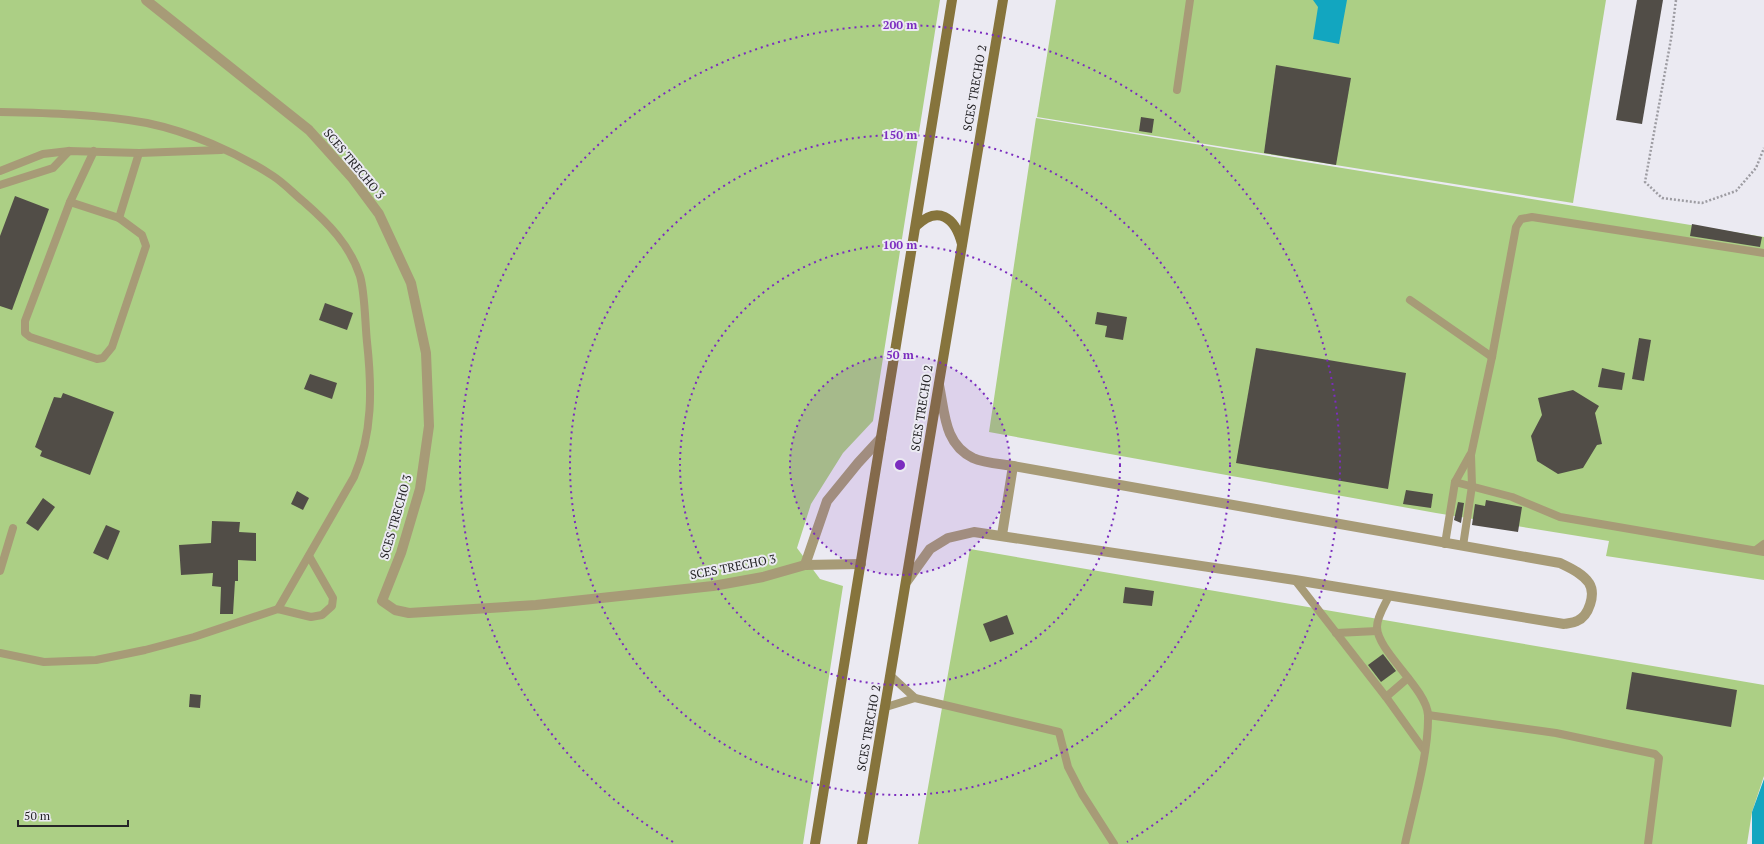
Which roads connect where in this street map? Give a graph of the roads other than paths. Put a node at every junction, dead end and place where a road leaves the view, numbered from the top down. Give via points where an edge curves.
1 (146, 0) edge
2 (952, 0) edge
3 (1003, 0) edge
4 (1190, 0) edge
5 (1177, 90) dead end
6 (0, 112) edge
7 (225, 150) junction
8 (94, 151) junction
9 (70, 152) junction
10 (139, 153) junction
11 (0, 171) edge
12 (0, 185) edge
13 (70, 202) junction
14 (119, 218) junction
15 (916, 226) junction
16 (962, 246) junction
17 (1764, 253) edge
18 (1410, 300) dead end
19 (1492, 357) junction
20 (939, 385) junction
21 (881, 438) junction
22 (1471, 454) junction
23 (1013, 466) junction
24 (1455, 482) junction
25 (1472, 486) junction
26 (13, 528) dead end
27 (1002, 535) junction
28 (1445, 544) junction
29 (1764, 544) edge
30 (1463, 546) junction
31 (1760, 551) edge
32 (309, 556) junction
33 (860, 564) junction
34 (805, 565) junction
35 (0, 571) edge
36 (1295, 580) junction
37 (907, 581) junction
38 (1389, 596) junction
39 (278, 609) junction
40 (1377, 632) junction
41 (1336, 633) junction
42 (0, 653) edge
43 (891, 676) junction
44 (1408, 678) junction
45 (1386, 697) junction
46 (915, 698) junction
47 (886, 707) junction
48 (1428, 715) junction
49 (1424, 750) junction
50 (814, 844) edge
51 (862, 844) edge
52 (1114, 844) edge
53 (1405, 844) edge
54 (1648, 844) edge

1 - 34 street, SCES TRECHO 3 via 309,130 353,179 379,214 410,283 426,353 429,426 420,489 401,553 382,601 395,610 409,613 536,605 713,586 763,577
2 - 15 main road
3 - 16 main road, SCES TRECHO 2
4 - 5 lane
6 - 7 lane via 100,117 148,124
7 - 10 lane
7 - 32 lane via 274,176 328,223 347,248 360,277 371,382 367,436 363,456 354,477
8 - 9 lane
8 - 10 lane
8 - 13 lane
9 - 11 lane via 43,154
9 - 12 lane via 53,168
10 - 14 lane
13 - 14 lane
13 - 14 lane via 25,321 25,333 30,338 97,359 103,358 112,347 146,246 142,235
15 - 16 main road via 926,217 936,215 946,218 953,223
15 - 21 main road
16 - 20 main road, SCES TRECHO 2
17 - 19 lane via 1532,217 1521,219 1516,227
18 - 19 lane
19 - 22 lane
20 - 23 street via 948,432 956,445 974,458
20 - 37 main road, SCES TRECHO 2
21 - 33 main road
21 - 34 street via 828,502
22 - 24 lane
22 - 25 lane
23 - 27 street
23 - 28 street
24 - 25 lane
24 - 28 lane
25 - 30 lane
25 - 31 lane via 1512,497 1560,517
26 - 35 lane
27 - 36 street
27 - 37 street via 974,532 948,538 930,549
28 - 30 street
29 - 31 lane
30 - 38 street via 1560,563 1580,574 1589,584 1592,595 1589,609 1578,621 1564,624
32 - 39 lane
32 - 39 lane via 333,598 332,606 322,615 311,617
33 - 34 street, SCES TRECHO 3
33 - 50 main road
36 - 38 street
36 - 41 lane
37 - 43 main road, SCES TRECHO 2
38 - 40 lane via 1378,618
39 - 42 lane via 180,640 96,660 44,662
40 - 41 lane
40 - 44 lane
41 - 45 lane
43 - 46 lane
43 - 47 main road, SCES TRECHO 2
44 - 45 lane
44 - 48 lane via 1423,700
45 - 49 lane
46 - 47 lane
46 - 52 lane via 1059,732 1068,767
47 - 51 main road, SCES TRECHO 2
48 - 49 lane
48 - 54 lane via 1556,733 1655,754 1659,758
49 - 53 lane

